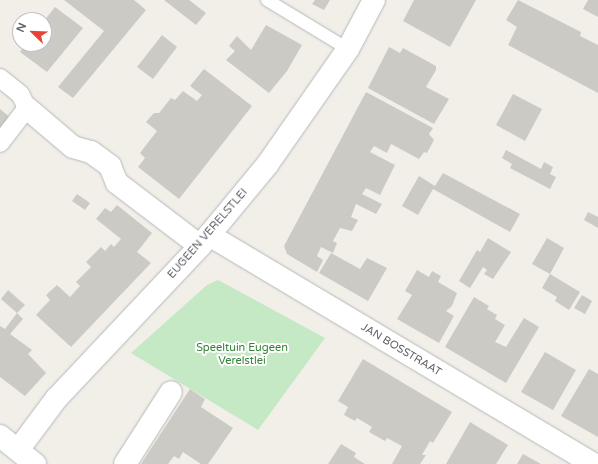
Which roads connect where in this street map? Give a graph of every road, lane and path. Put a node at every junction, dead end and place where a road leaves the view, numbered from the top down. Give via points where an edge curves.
1 (267, 0) edge
2 (374, 0) edge
3 (348, 49) junction
4 (0, 78) edge
5 (27, 108) junction
6 (0, 143) edge
7 (205, 240) junction
8 (171, 392) dead end
9 (0, 436) edge
10 (18, 450) junction
11 (35, 464) edge
12 (125, 464) edge
13 (593, 464) edge

1 - 3 lane
2 - 3 street, EUGEEN VERELSTLEI
3 - 7 street, EUGEEN VERELSTLEI via 267,165
4 - 5 street via 20,94
5 - 6 street
5 - 7 street, JAN BOSSTRAAT via 73,147 91,152 110,166 117,183
7 - 10 street, EUGEEN VERELSTLEI via 56,398
7 - 13 street, JAN BOSSTRAAT
8 - 12 street
9 - 10 street
10 - 11 street

